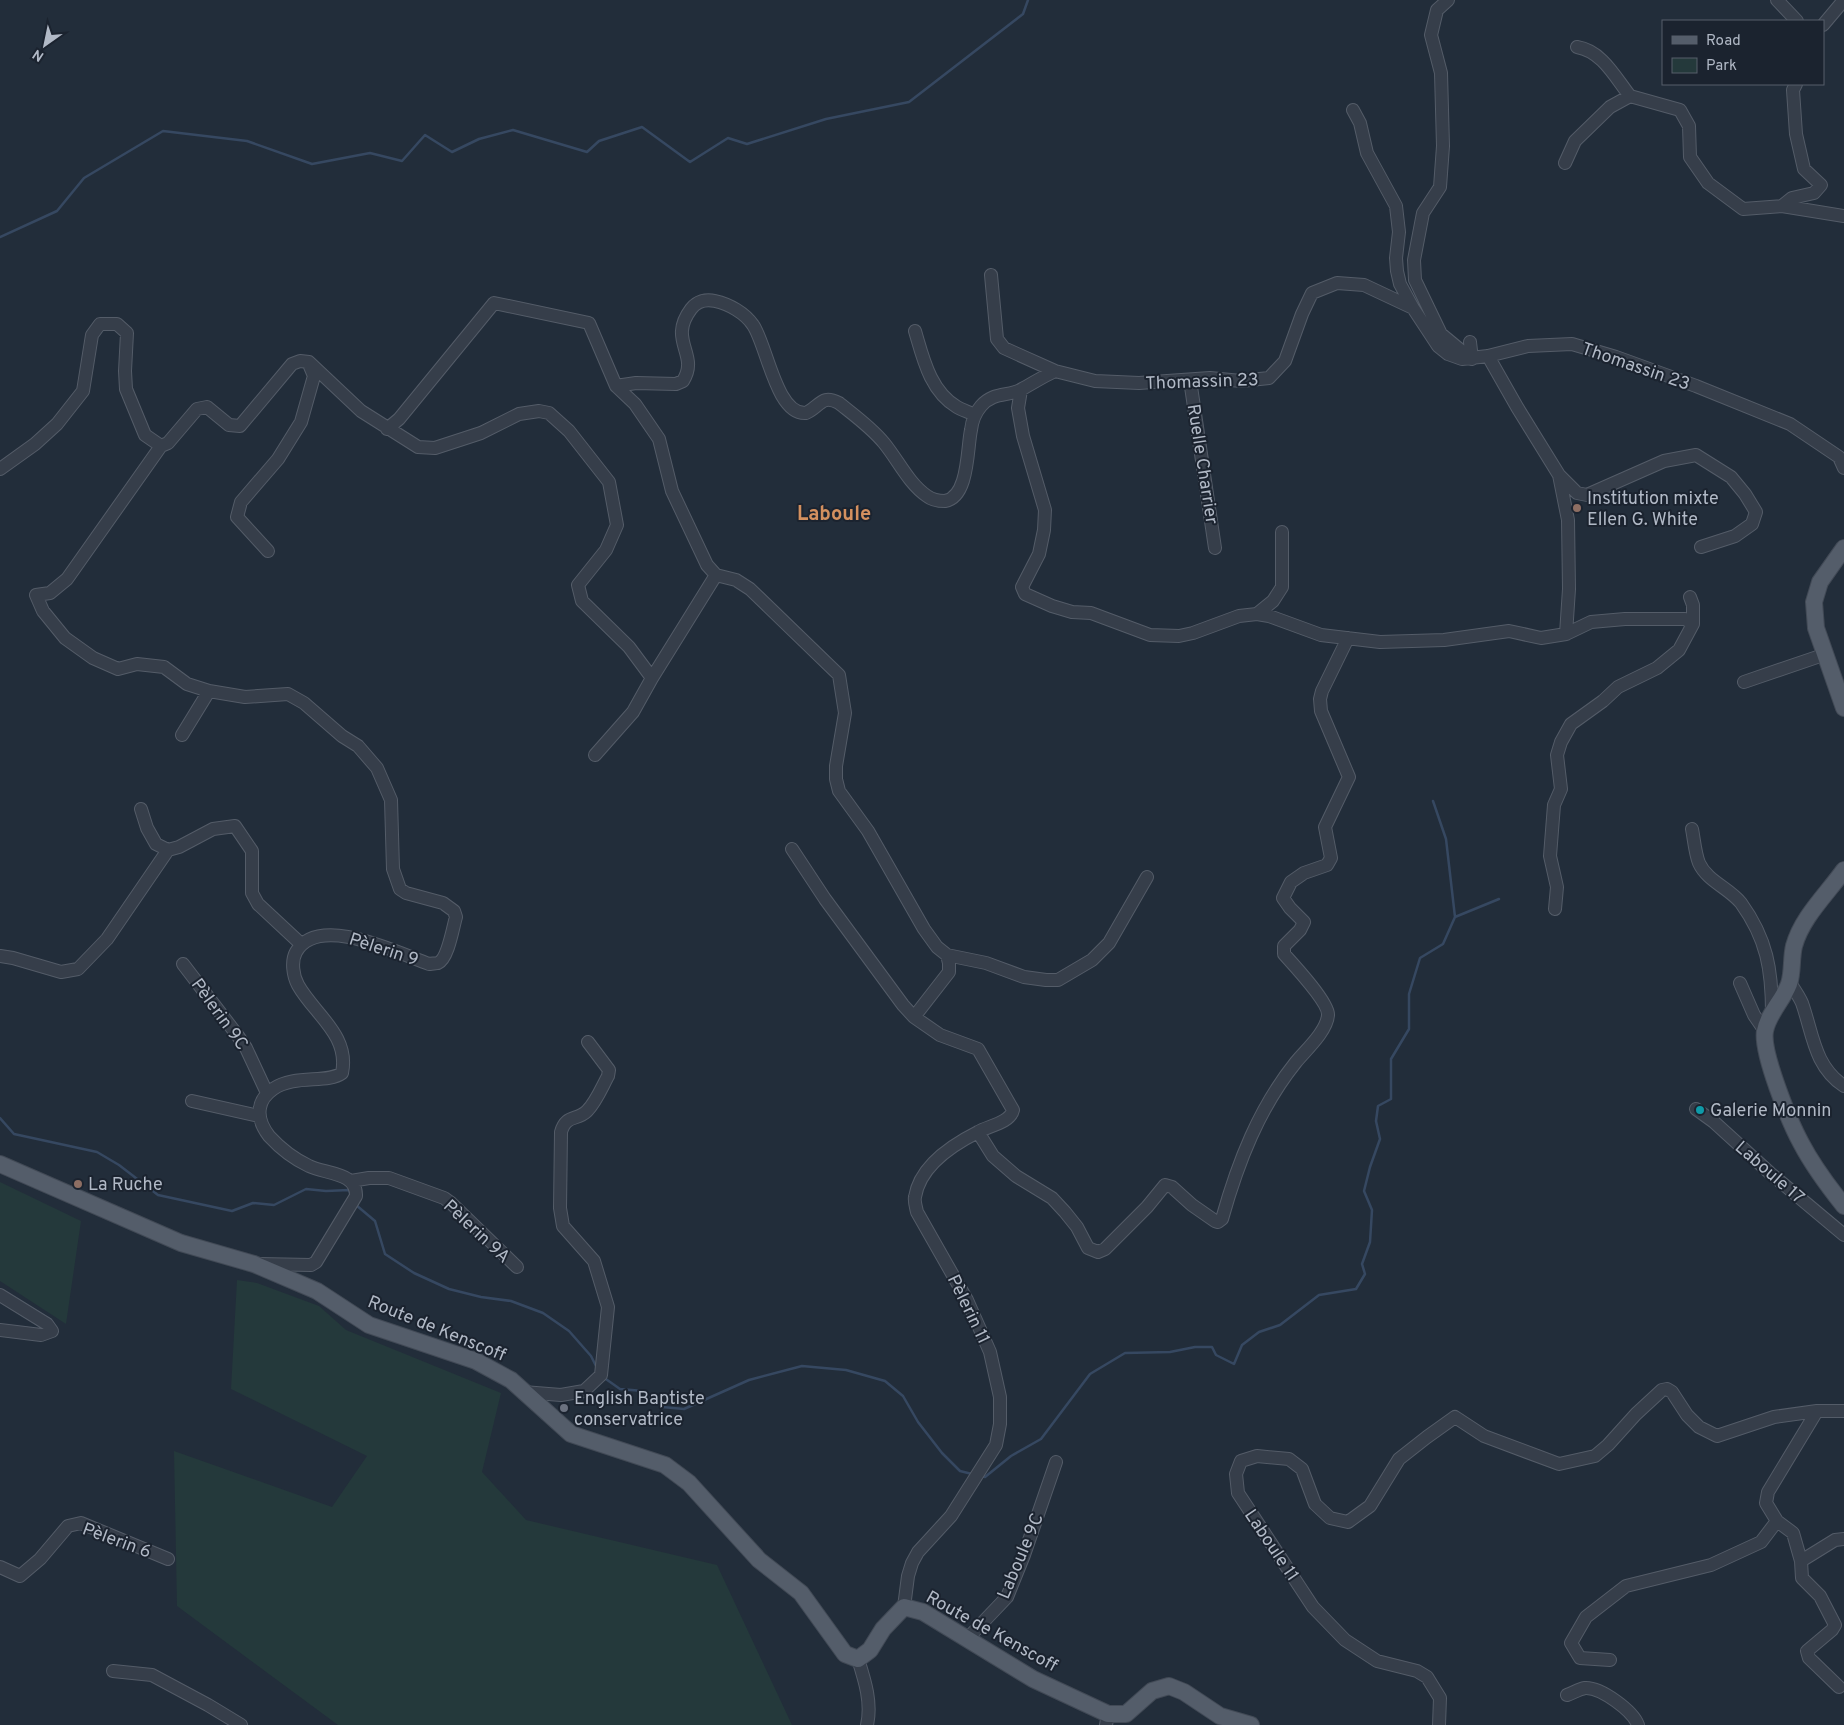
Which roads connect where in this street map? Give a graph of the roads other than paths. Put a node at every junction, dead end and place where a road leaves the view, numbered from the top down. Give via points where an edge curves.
1 (1448, 0) edge
2 (1777, 0) edge
3 (1844, 0) edge
4 (1796, 20) edge
5 (1824, 24) edge
6 (1577, 47) dead end
7 (1796, 85) edge
8 (1630, 96) junction
9 (1353, 110) dead end
10 (1564, 163) dead end
11 (1782, 206) junction
12 (1844, 216) edge
13 (991, 275) dead end
14 (1413, 308) junction
15 (915, 331) dead end
16 (1470, 342) dead end
17 (1488, 356) junction
18 (1472, 359) junction
19 (309, 362) junction
20 (1055, 371) junction
21 (1190, 380) junction
22 (616, 386) junction
23 (1021, 390) junction
24 (975, 415) junction
25 (387, 429) junction
26 (160, 446) junction
27 (1844, 468) edge
28 (0, 469) edge
29 (1558, 475) junction
30 (1282, 532) dead end
31 (1701, 547) dead end
32 (1216, 548) dead end
33 (1844, 548) edge
34 (268, 551) dead end
35 (716, 575) junction
36 (1690, 597) dead end
37 (1258, 614) junction
38 (1693, 624) junction
39 (1566, 634) junction
40 (1348, 638) junction
41 (1826, 654) junction
42 (652, 678) junction
43 (1744, 682) dead end
44 (210, 691) junction
45 (1844, 708) edge
46 (182, 735) dead end
47 (595, 755) dead end
48 (141, 809) dead end
49 (1692, 829) dead end
50 (792, 849) dead end
51 (168, 850) junction
52 (1844, 870) edge
53 (1147, 877) dead end
54 (1555, 909) dead end
55 (301, 944) junction
56 (947, 955) junction
57 (0, 956) edge
58 (183, 964) dead end
59 (1740, 983) dead end
60 (1790, 983) junction
61 (1772, 1013) junction
62 (914, 1017) junction
63 (1765, 1032) junction
64 (588, 1042) dead end
65 (1844, 1086) edge
66 (267, 1093) junction
67 (192, 1101) dead end
68 (1696, 1109) dead end
69 (259, 1116) junction
70 (978, 1132) junction
71 (0, 1164) edge
72 (351, 1180) junction
73 (1844, 1206) edge
74 (1844, 1234) edge
75 (254, 1264) junction
76 (517, 1267) dead end
77 (0, 1295) edge
78 (0, 1330) edge
79 (523, 1392) junction
80 (1817, 1411) junction
81 (1844, 1411) edge
82 (1056, 1462) dead end
83 (1777, 1521) junction
84 (1844, 1540) edge
85 (168, 1559) dead end
86 (1801, 1561) junction
87 (0, 1567) edge
88 (904, 1607) junction
89 (967, 1639) junction
90 (858, 1659) junction
91 (1610, 1660) dead end
92 (112, 1671) dead end
93 (1839, 1687) dead end
94 (1567, 1695) dead end
95 (1107, 1720) edge
96 (241, 1725) edge
97 (867, 1725) edge
98 (1251, 1725) edge
99 (1439, 1725) edge
100 (1638, 1725) edge

1 - 18 street via 1437,10 1431,34 1441,73 1443,146 1440,187 1423,213 1414,260 1415,280 1441,334
2 - 4 street
3 - 5 street
6 - 8 street via 1594,52 1603,60
7 - 11 street via 1796,134 1804,169 1821,185 1814,193 1792,198
8 - 10 street via 1610,107 1575,141
8 - 11 street via 1680,110 1689,126 1690,157 1708,183 1743,209
9 - 14 street via 1360,123 1367,153 1396,206 1399,232 1397,271
11 - 12 street
13 - 20 street, Thomassin 23 via 997,339 1004,348
14 - 18 street, Thomassin 23 via 1438,346 1448,354
14 - 21 street, Thomassin 23 via 1364,285 1337,284 1312,292 1285,361 1268,378
15 - 24 street via 928,372 941,393 955,406
16 - 18 street
17 - 18 street, Thomassin 23
17 - 27 street, Thomassin 23 via 1528,346 1572,344 1616,357 1790,424 1839,457
17 - 29 street
19 - 25 street via 360,411
19 - 26 street via 300,360 292,364 240,426 229,425 202,407 168,443
19 - 34 street via 314,376 301,422 278,460 240,502 237,517
20 - 21 street, Thomassin 23 via 1094,381
20 - 23 street
21 - 32 street, Ruelle Charrier
22 - 24 street via 683,381 689,361 681,339 684,319 696,303 713,300 747,318 764,348 776,385 796,410 806,413 830,399 839,403 883,442 918,489 928,497 939,501 957,494 966,470
22 - 25 street via 589,322 494,303 399,419
22 - 35 street via 635,404 658,439 672,491 707,564
23 - 24 street via 989,399
23 - 37 street via 1018,408 1023,436 1045,510 1039,554 1023,582 1024,594 1150,635 1193,633 1239,616
25 - 42 street via 418,447 435,448 481,433 518,414 539,411 549,413 569,431 608,482 617,525 606,550 578,585 582,601 629,647
26 - 28 street via 145,435 126,389 127,332 117,324 100,324 92,335 83,391 57,424
26 - 44 street via 67,579 50,593 36,595 43,611 65,638 93,658 118,669 137,664 164,667 187,684
29 - 31 street via 1577,493 1587,495 1664,460 1696,455 1731,477 1756,512 1752,524 1736,536
29 - 39 street via 1568,520
30 - 37 street via 1282,587 1273,601
33 - 41 main road via 1820,582 1814,602 1816,628
35 - 42 street
35 - 56 street via 736,580 750,589 839,675 845,712 836,766 839,791 868,831 924,929
36 - 38 street
37 - 40 street via 1322,635
38 - 39 street via 1685,619 1625,619 1591,622
38 - 54 street via 1679,650 1657,668 1618,688 1571,724 1561,742 1557,755 1561,789 1554,805 1550,856 1558,887
39 - 40 street via 1541,638 1510,631 1444,640 1380,642
40 - 70 street via 1320,699 1321,711 1349,777 1325,827 1330,858 1327,866 1304,873 1291,882 1283,898 1304,922 1284,946 1284,954 1325,1005 1328,1015 1326,1024 1276,1089 1252,1132 1222,1219 1215,1221 1165,1185 1147,1207 1105,1249 1098,1252 1088,1248 1077,1227 1052,1198 1016,1176 993,1156
41 - 43 street
41 - 45 main road
42 - 47 street via 633,712
44 - 46 street
44 - 55 street, Pèlerin 9 via 245,697 288,694 358,746 377,768 391,800 393,869 400,889 443,903 454,911 456,917 446,954 437,963 429,964 351,937 313,937
48 - 51 street via 156,844
49 - 61 street via 1699,863 1709,876 1740,902 1759,933 1770,966
50 - 62 street via 890,990
51 - 55 street via 212,829 235,826 252,850 252,893 258,904
51 - 57 street via 107,939 78,969 61,972
52 - 60 main road via 1804,922 1794,946
53 - 56 street via 1109,943 1092,960 1058,980 1024,977 986,963
55 - 66 street via 294,956 293,971 298,984 337,1036 344,1064 342,1073 337,1077 300,1079 280,1084
56 - 62 street via 949,972
58 - 66 street, Pèlerin 9C via 246,1048
59 - 63 street
60 - 61 main road
60 - 65 street via 1801,1002 1818,1058
61 - 63 main road
62 - 70 street, Pèlerin 11 via 940,1035 978,1049 1013,1110 1009,1118
63 - 73 main road via 1773,1075 1800,1142
64 - 79 street via 609,1070 608,1076 587,1112 562,1126 560,1208 563,1226 594,1261 608,1307 602,1375 584,1391 561,1395
66 - 69 street via 260,1104
67 - 69 street
68 - 74 street, Laboule 17
69 - 72 street via 269,1136 286,1152 310,1167
70 - 88 street, Pèlerin 11 via 948,1150 926,1170 914,1198 917,1212 966,1300 990,1352 1000,1397 1000,1424 996,1445 982,1468 951,1516 912,1563
71 - 75 main road, Route de Kenscoff via 181,1243
72 - 75 street via 356,1196 316,1262 310,1265
72 - 76 street, Pèlerin 9A via 389,1178 444,1198
75 - 79 main road, Route de Kenscoff via 317,1291 369,1325 476,1361 511,1380
77 - 78 street via 47,1324 52,1331 41,1335
79 - 90 main road, Route de Kenscoff via 571,1434 665,1465 689,1483 759,1560 801,1593 846,1654
80 - 81 street
80 - 83 street via 1768,1492 1766,1503
80 - 99 street, Laboule 11 via 1774,1417 1717,1436 1700,1428 1672,1392 1662,1390 1595,1456 1559,1464 1484,1436 1455,1417 1399,1459 1370,1506 1348,1522 1330,1518 1315,1504 1302,1469 1289,1459 1257,1456 1240,1462 1236,1474 1238,1494 1313,1607 1345,1640 1377,1661 1417,1671 1427,1677 1440,1698
82 - 89 street, Laboule 9C via 1006,1598
83 - 86 street via 1793,1533
83 - 91 street via 1761,1542 1711,1565 1626,1586 1586,1617 1572,1643 1580,1658
84 - 86 street via 1834,1540
85 - 87 street, Pèlerin 6 via 81,1523 68,1526 40,1559 20,1576
86 - 93 street via 1802,1578 1820,1596 1835,1625 1807,1654
88 - 89 main road, Route de Kenscoff via 922,1612
88 - 90 main road, Route de Kenscoff via 883,1629 870,1650
89 - 95 main road, Route de Kenscoff
90 - 97 street via 867,1687 870,1715
92 - 96 street via 152,1675
94 - 100 street via 1584,1688 1597,1690 1632,1714
95 - 98 main road, Route de Kenscoff via 1126,1714 1152,1691 1169,1686 1220,1716

